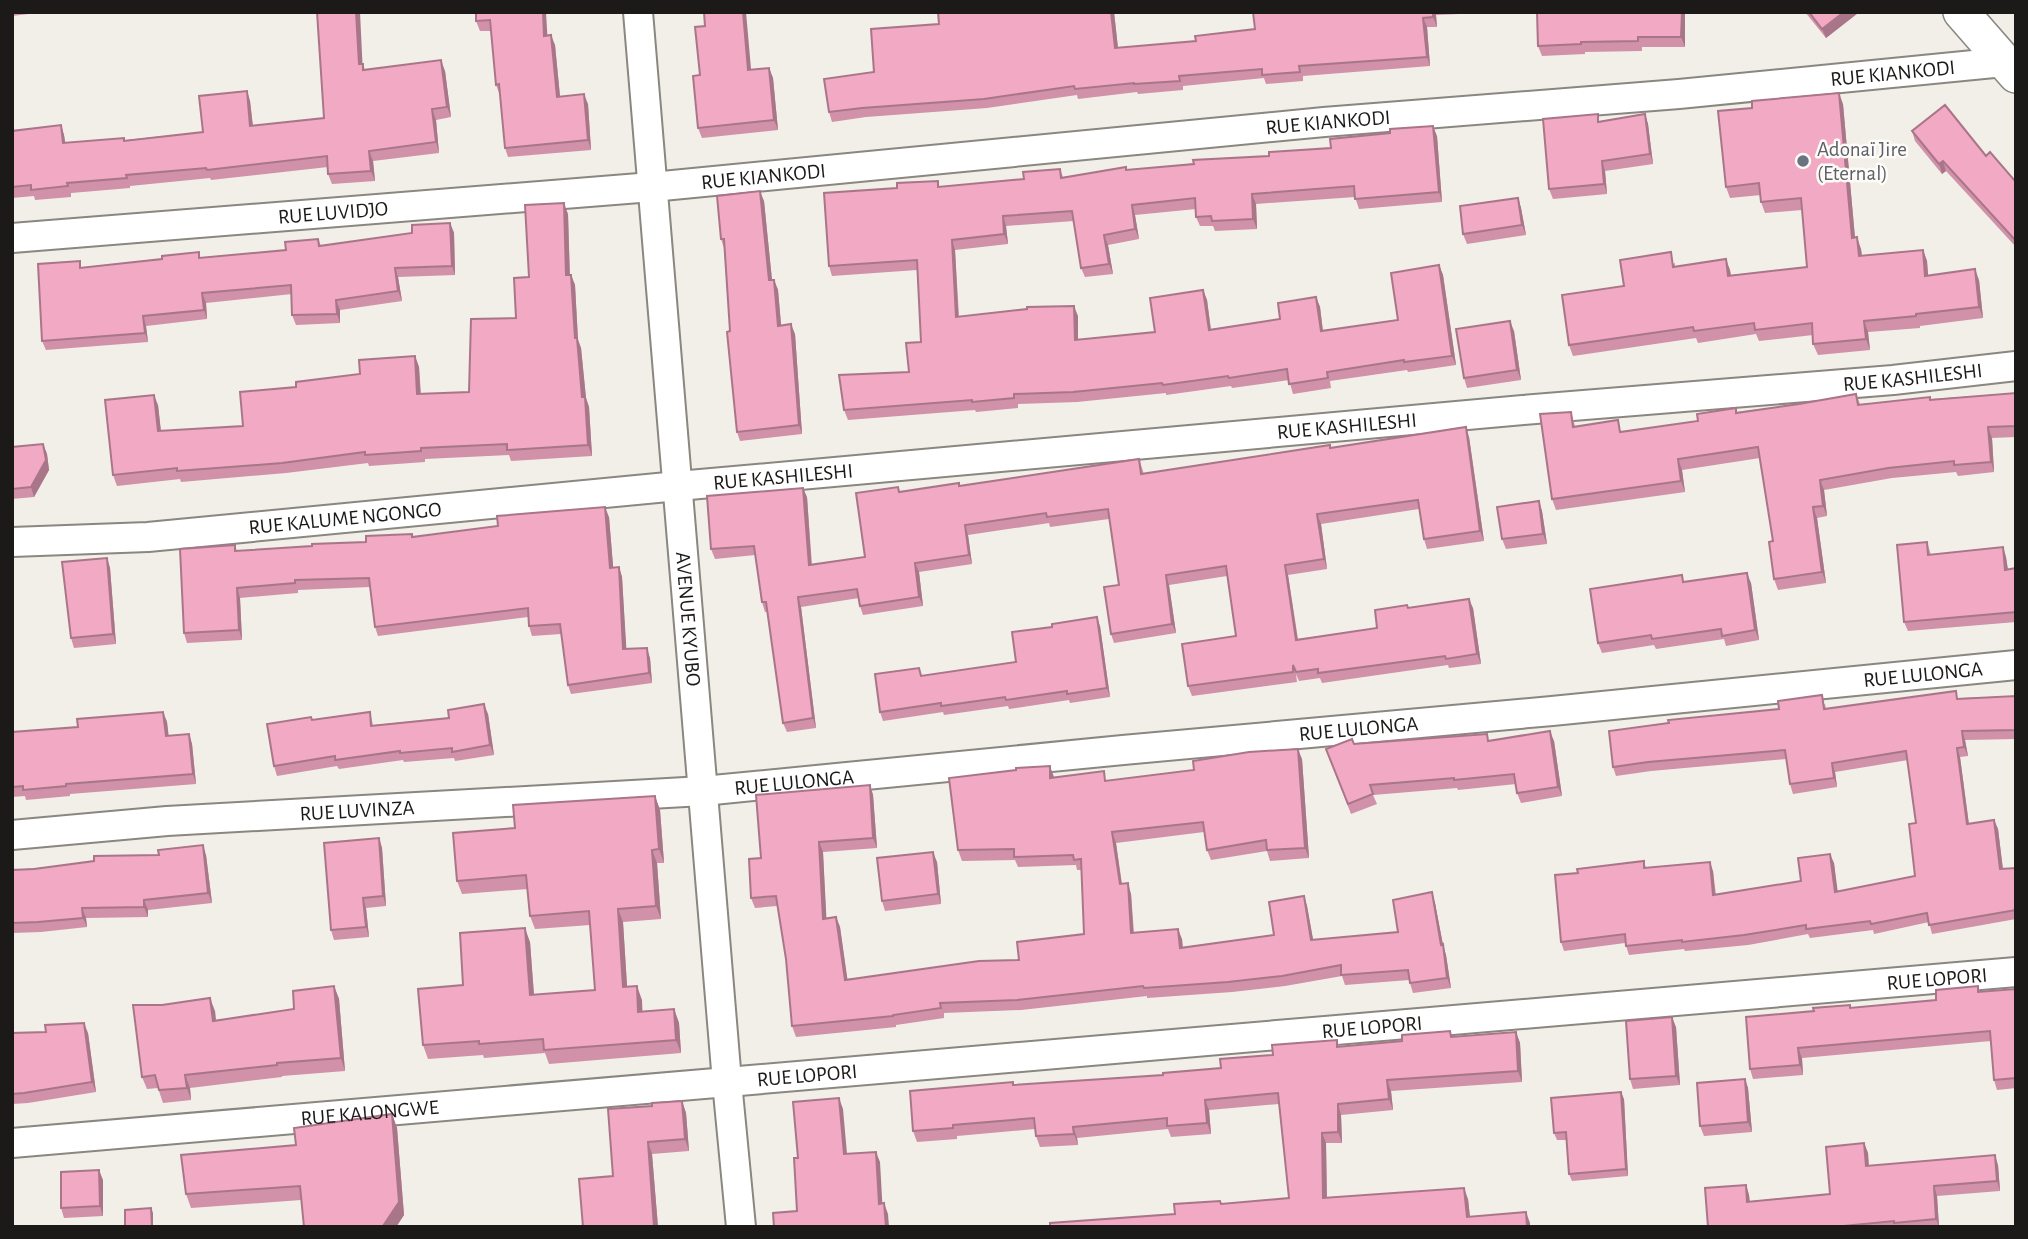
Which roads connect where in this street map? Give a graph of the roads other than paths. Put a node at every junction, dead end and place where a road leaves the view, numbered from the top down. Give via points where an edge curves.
1 (638, 12) edge
2 (1961, 12) edge
3 (2010, 68) edge
4 (652, 187) junction
5 (12, 238) edge
6 (2016, 366) edge
7 (678, 486) junction
8 (12, 542) edge
9 (2016, 665) edge
10 (703, 791) junction
11 (12, 835) edge
12 (2016, 972) edge
13 (727, 1082) junction
14 (12, 1143) edge
15 (741, 1227) edge

1 - 4 street, AVENUE KYUBO
2 - 3 street
3 - 4 street, RUE KIANKODI via 1324,122
4 - 5 street, RUE LUVIDJO
4 - 7 street, AVENUE KYUBO
6 - 7 street, RUE KASHILESHI
7 - 8 street, RUE KALUME NGONGO via 148,537
7 - 10 street, AVENUE KYUBO
9 - 10 street, RUE LULONGA
10 - 11 street, RUE LUVINZA via 180,820
10 - 13 street, AVENUE KYUBO
12 - 13 street, RUE LOPORI
13 - 14 street, RUE KALONGWE
13 - 15 street, AVENUE KYUBO

